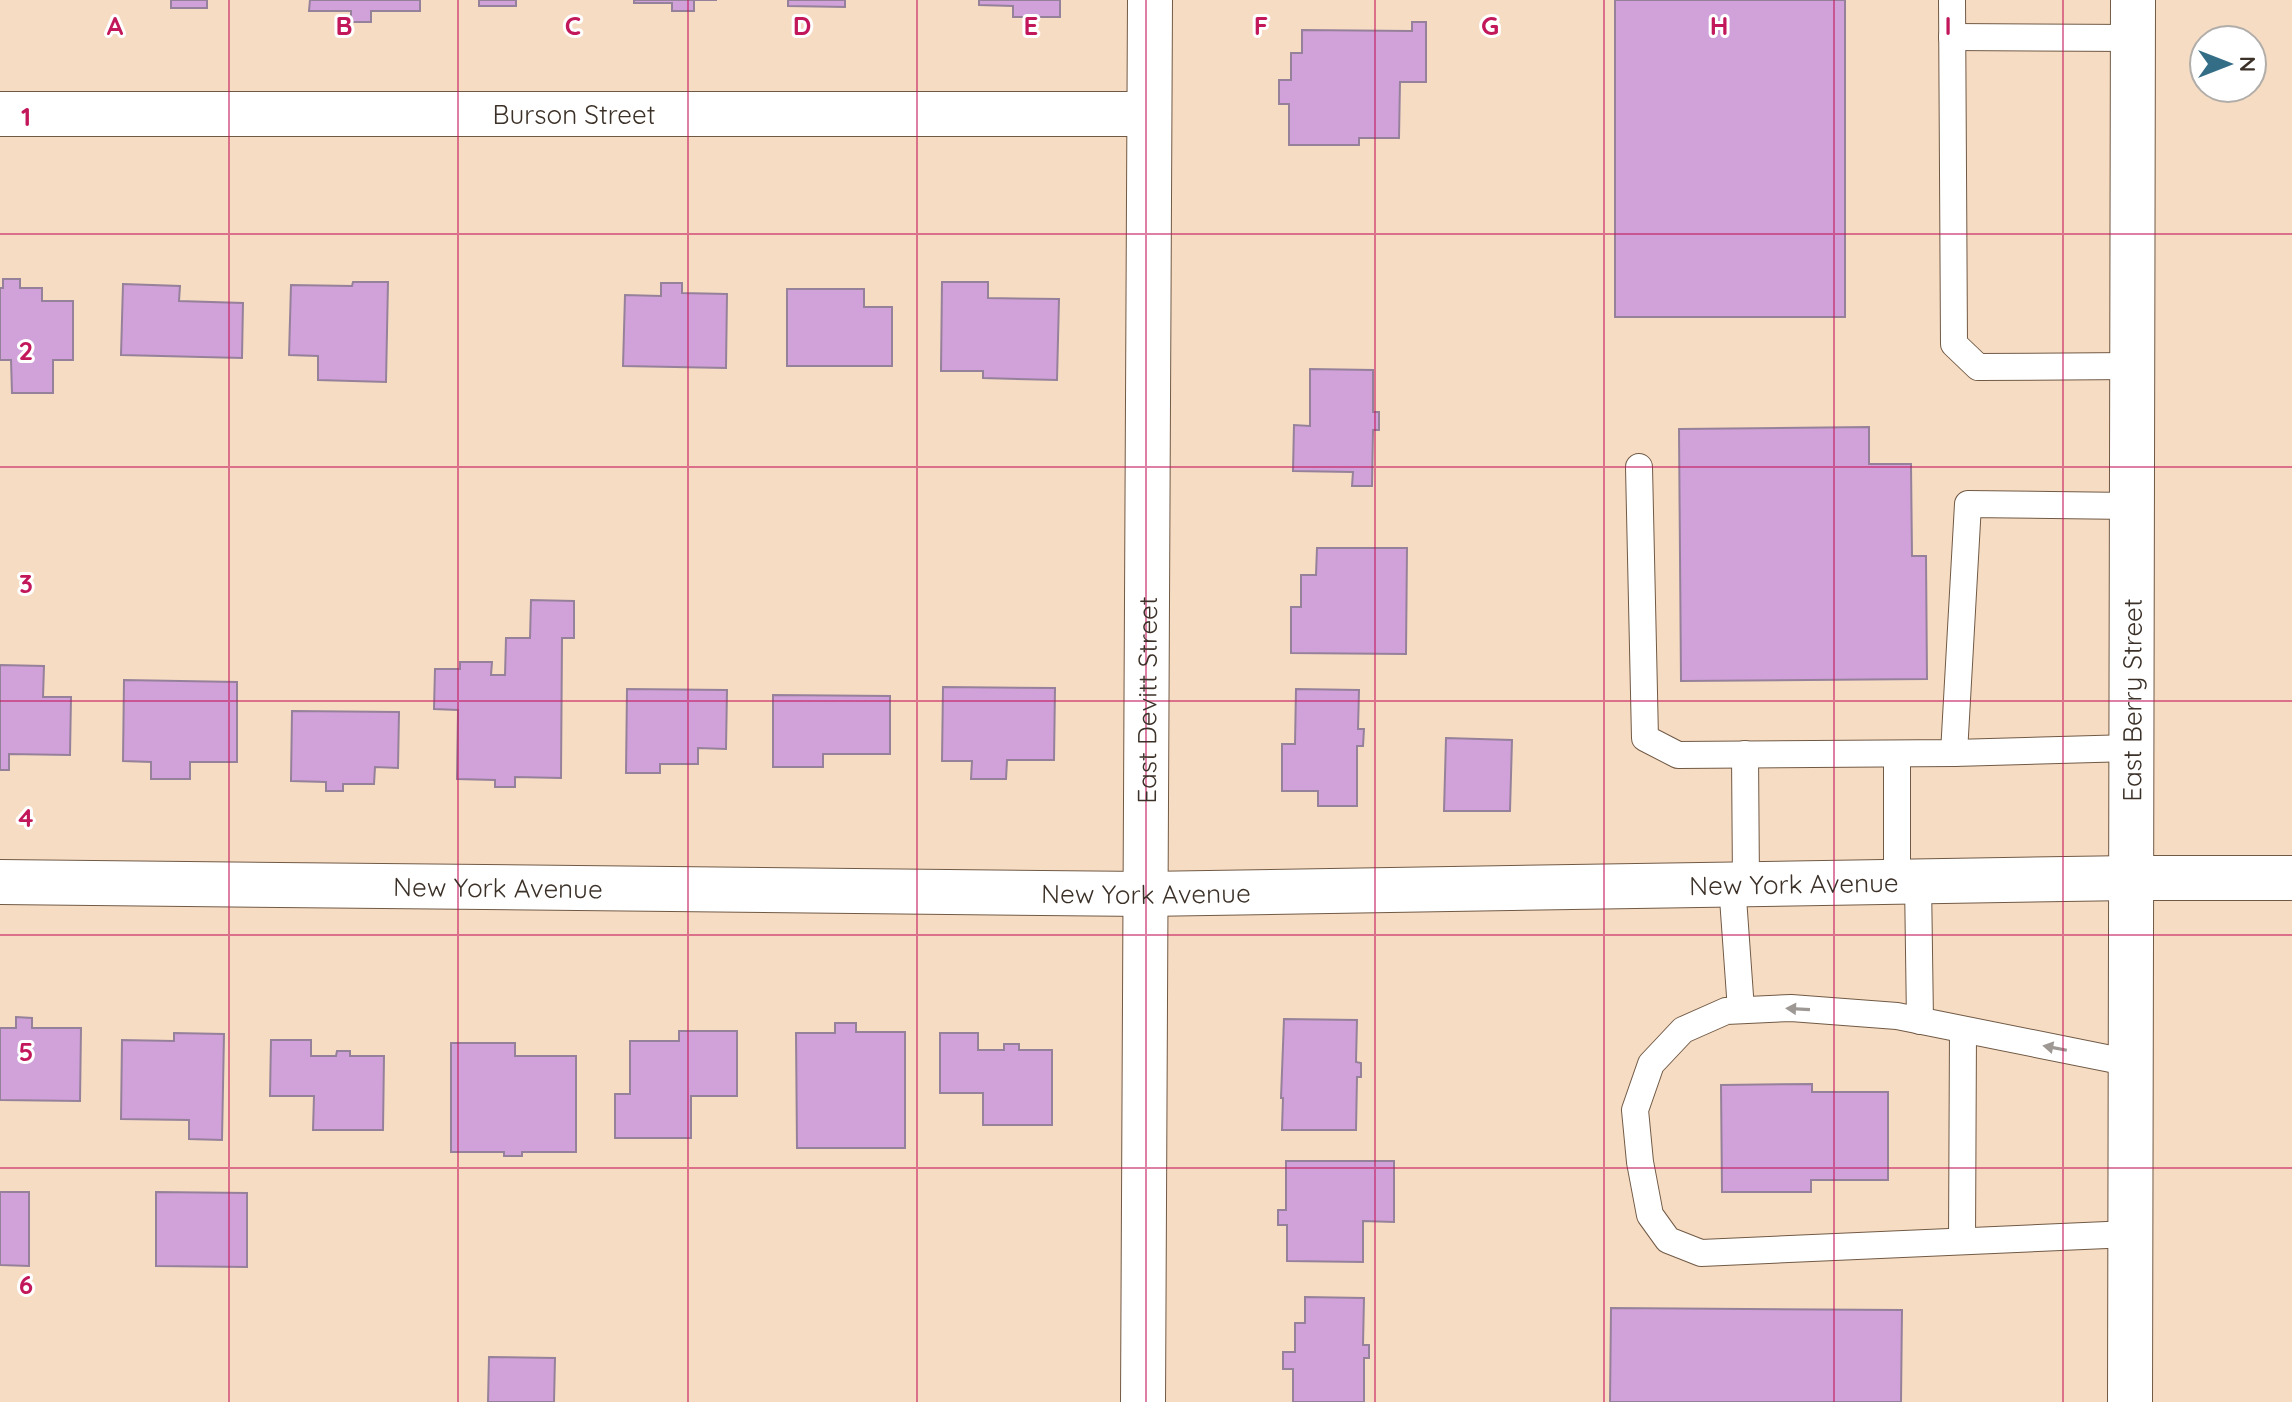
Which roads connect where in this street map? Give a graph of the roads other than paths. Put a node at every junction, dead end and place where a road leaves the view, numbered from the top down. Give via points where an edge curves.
1 (1150, 0) edge
2 (1952, 0) edge
3 (2133, 19) edge
4 (1952, 37) junction
5 (0, 114) edge
6 (1149, 114) junction
7 (2131, 366) junction
8 (1639, 467) dead end
9 (2131, 506) junction
10 (2131, 748) junction
11 (1954, 753) junction
12 (1745, 754) junction
13 (1897, 754) junction
14 (2131, 878) junction
15 (2292, 878) edge
16 (1908, 881) junction
17 (0, 882) edge
18 (1739, 884) junction
19 (1145, 894) junction
20 (1741, 1010) junction
21 (1920, 1021) junction
22 (1963, 1030) junction
23 (2131, 1063) junction
24 (2130, 1234) junction
25 (1962, 1241) junction
26 (1143, 1402) edge
27 (2130, 1402) edge

1 - 6 street, East Devitt Street
2 - 4 lane
3 - 4 lane
3 - 7 street, East Berry Street
4 - 7 lane via 1954,344 1978,367
5 - 6 street, Burson Street
6 - 19 street, East Devitt Street
7 - 9 street, East Berry Street
8 - 12 lane via 1645,738 1678,755
9 - 10 street, East Berry Street
9 - 11 lane via 1968,504
10 - 11 lane
10 - 14 street, East Berry Street
11 - 13 lane
12 - 13 lane
12 - 18 lane
13 - 16 lane
14 - 15 street, New York Avenue
14 - 16 street, New York Avenue
14 - 23 street, East Berry Street
16 - 18 street, New York Avenue
16 - 21 lane
17 - 19 street, New York Avenue
18 - 19 street, New York Avenue
18 - 20 lane
19 - 26 street, East Devitt Street
21 -> 20 lane via 1791,1008
20 - 25 lane via 1683,1030 1651,1064 1635,1110 1650,1215 1668,1240 1701,1253
21 - 22 lane
23 -> 22 lane
22 - 25 lane
23 - 24 street, East Berry Street
24 - 25 lane
24 - 27 street, East Berry Street

